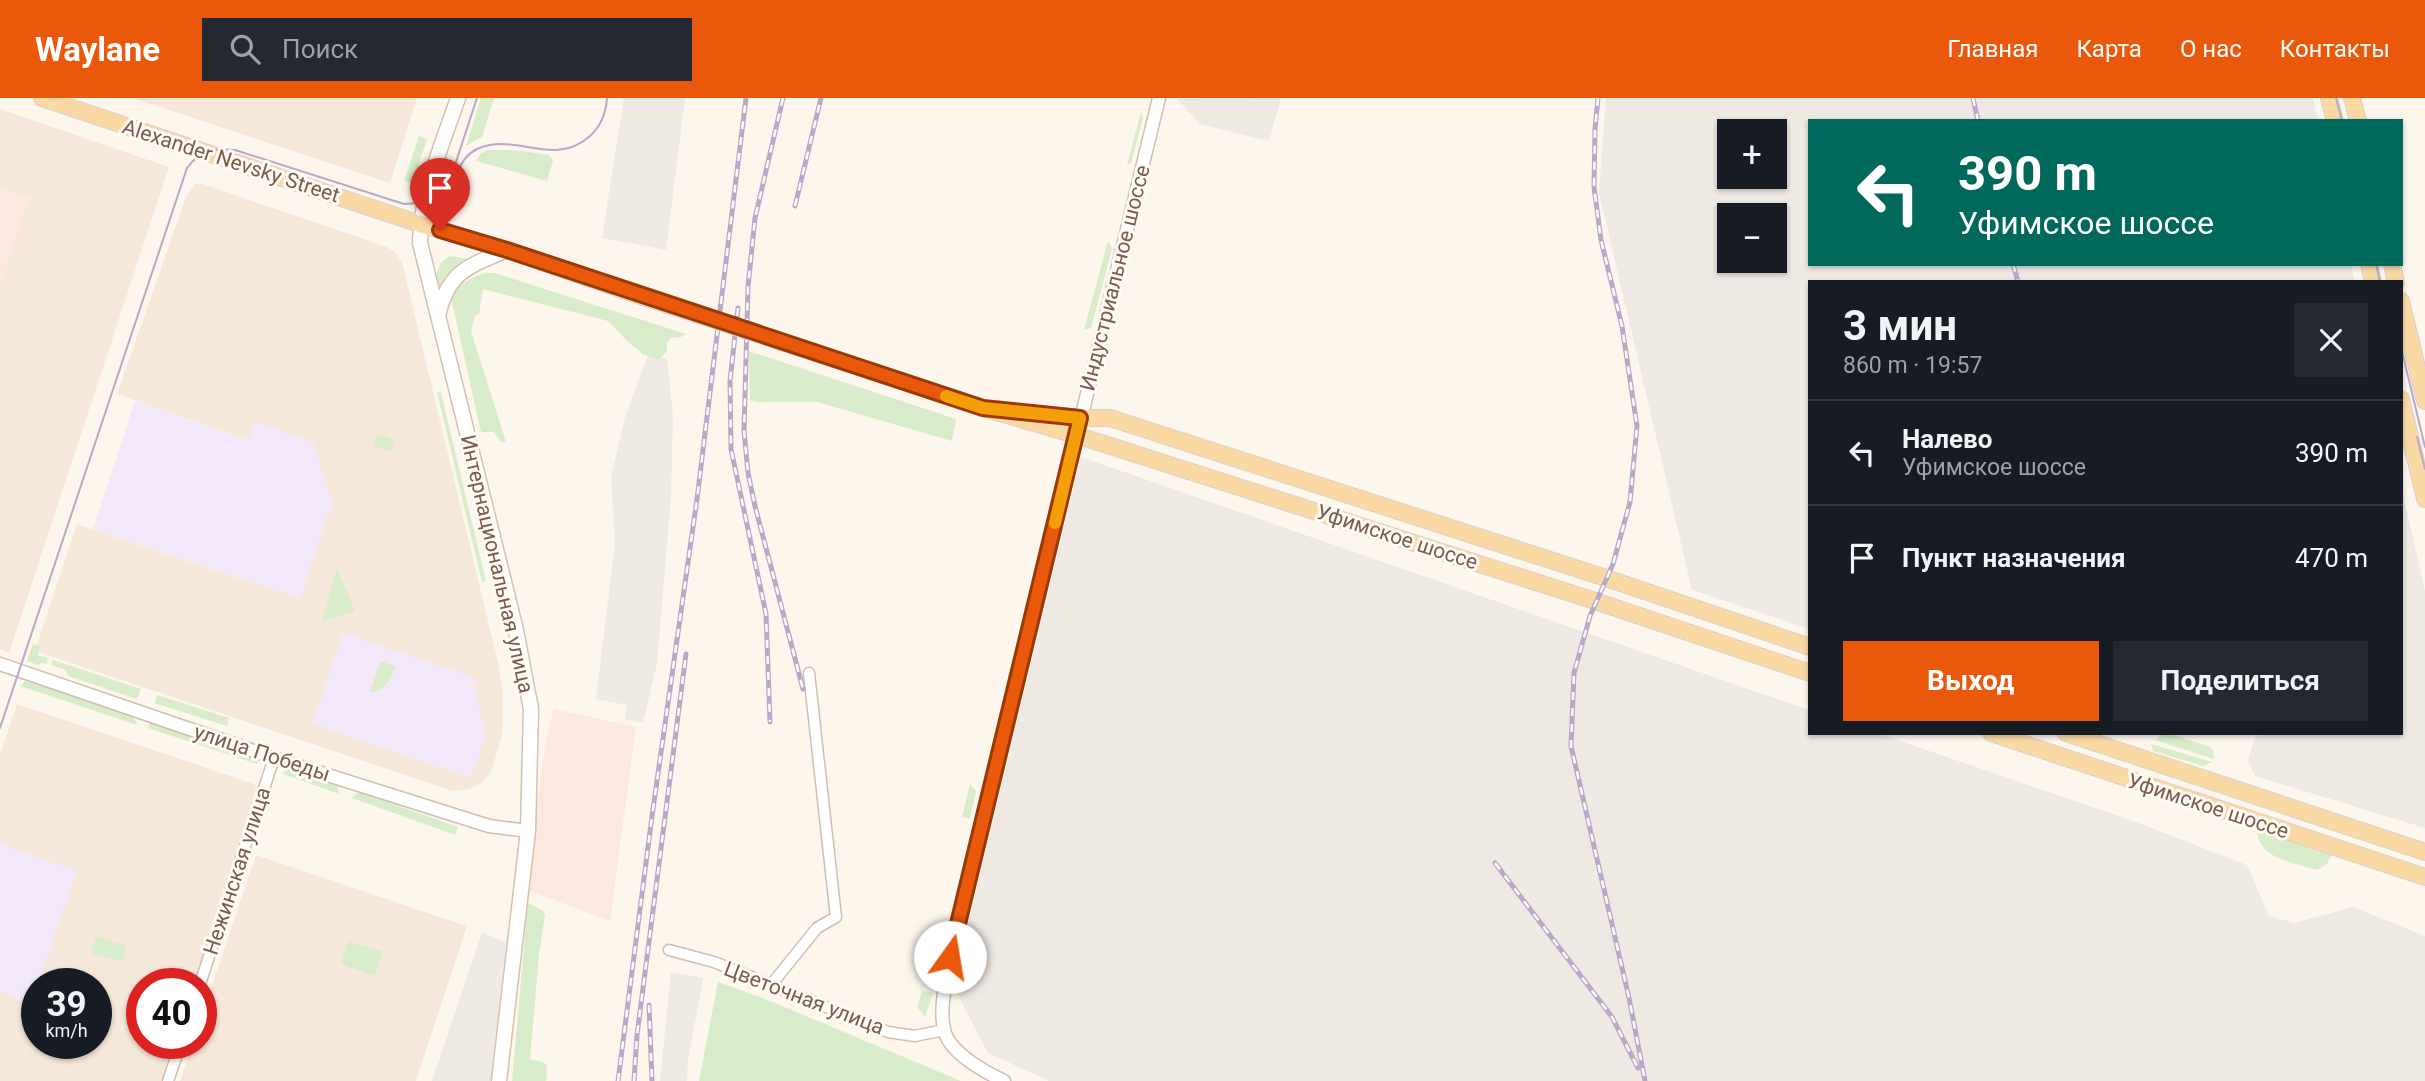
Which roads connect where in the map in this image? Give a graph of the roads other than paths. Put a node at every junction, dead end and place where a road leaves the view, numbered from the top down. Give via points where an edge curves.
1 (42, 98) edge
2 (458, 98) edge
3 (1159, 98) edge
4 (2329, 98) edge
5 (2352, 98) edge
6 (2334, 119) edge
7 (2357, 119) edge
8 (420, 224) junction
9 (507, 250) junction
10 (2403, 309) edge
11 (439, 314) junction
12 (2425, 401) edge
13 (2403, 407) edge
14 (983, 408) junction
15 (1080, 418) junction
16 (1076, 435) junction
17 (2425, 499) edge
18 (1808, 646) edge
19 (0, 664) edge
20 (1808, 672) edge
21 (809, 673) dead end
22 (1997, 735) edge
23 (2072, 735) edge
24 (274, 758) junction
25 (528, 831) junction
26 (2425, 852) edge
27 (2425, 877) edge
28 (669, 950) dead end
29 (205, 968) edge
30 (771, 985) junction
31 (944, 1030) junction
32 (176, 1059) edge
33 (168, 1081) edge
34 (499, 1081) edge
35 (1004, 1081) edge

1 - 8 main road, Alexander Nevsky Street
2 - 8 main road, Интернациональная улица
3 - 15 street, Индустриальное шоссе
4 - 6 main road
5 - 7 main road
8 - 9 main road, Уфимское шоссе
8 - 11 main road, Интернациональная улица via 420,243
9 - 11 main road via 458,273 442,298
9 - 14 main road, Уфимское шоссе, bridge
10 - 12 main road
11 - 25 main road, Интернациональная улица via 531,709
13 - 17 main road
14 - 15 main road, Уфимское шоссе
14 - 16 main road, Уфимское шоссе
15 - 16 street, Индустриальное шоссе
15 - 18 main road, Уфимское шоссе via 1110,418
16 - 20 main road, Уфимское шоссе
16 - 31 street, Индустриальное шоссе via 950,957
19 - 24 street, улица Победы
21 - 30 street via 836,917 817,928
22 - 27 main road, Уфимское шоссе
23 - 26 main road, Уфимское шоссе
24 - 25 street, улица Победы via 489,826
24 - 29 street, Нежинская улица
25 - 34 main road, Интернациональная улица
28 - 30 street, Цветочная улица
30 - 31 street, Цветочная улица via 888,1032 915,1036
31 - 35 street via 960,1053
32 - 33 street

